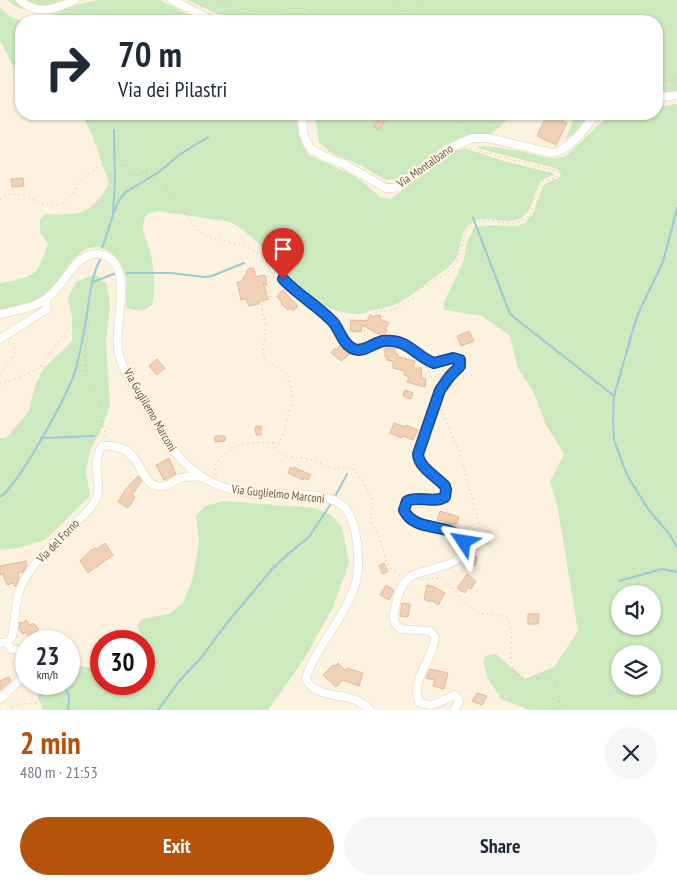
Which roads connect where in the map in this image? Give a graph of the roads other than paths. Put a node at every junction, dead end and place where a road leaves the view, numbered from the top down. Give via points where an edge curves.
1 (20, 0) edge
2 (75, 0) edge
3 (172, 0) edge
4 (202, 15) edge
5 (677, 95) edge
6 (663, 97) edge
7 (302, 120) edge
8 (590, 120) edge
9 (271, 263) road end
10 (44, 301) junction
11 (0, 314) edge
12 (0, 339) edge
13 (202, 477) junction
14 (218, 485) joint
15 (4, 643) edge
16 (15, 650) edge
17 (15, 685) edge
18 (0, 699) edge
19 (370, 710) edge
20 (454, 710) edge

1 - 2 street via 44,11
3 - 4 street
5 - 6 street
7 - 8 street, Via Montalbano via 303,134 310,148 386,188 393,188 401,186 460,142 488,138 558,152
9 - 20 street via 275,272 332,322 351,348 358,350 382,341 393,342 411,347 434,363 460,360 460,366 437,397 420,447 419,458 445,486 445,497 439,500 412,498 404,510 411,520 457,533 464,542 464,552 455,561 411,577 400,591 394,612 394,622 400,629 430,631 436,639 422,672 417,692 419,702 435,705 454,695 459,702
10 - 11 street, Via Guglilemo Marconi
10 - 12 street via 47,309
10 - 13 street, Via Guglilemo Marconi via 86,255 102,254 114,262 121,280 117,338 122,361 173,451
13 - 14 street, Via Guglilemo Marconi
13 - 15 street, Via del Forno via 181,478 168,486 158,487 150,484 136,458 128,451 102,446 95,463 96,499 34,566 20,590 12,637
14 - 19 street, Via Guglielmo Marconi via 249,493 330,498 348,512 358,546 358,573 348,604 310,665 306,680 322,693 360,700
15 - 16 street, Via del Forno
17 - 18 street

